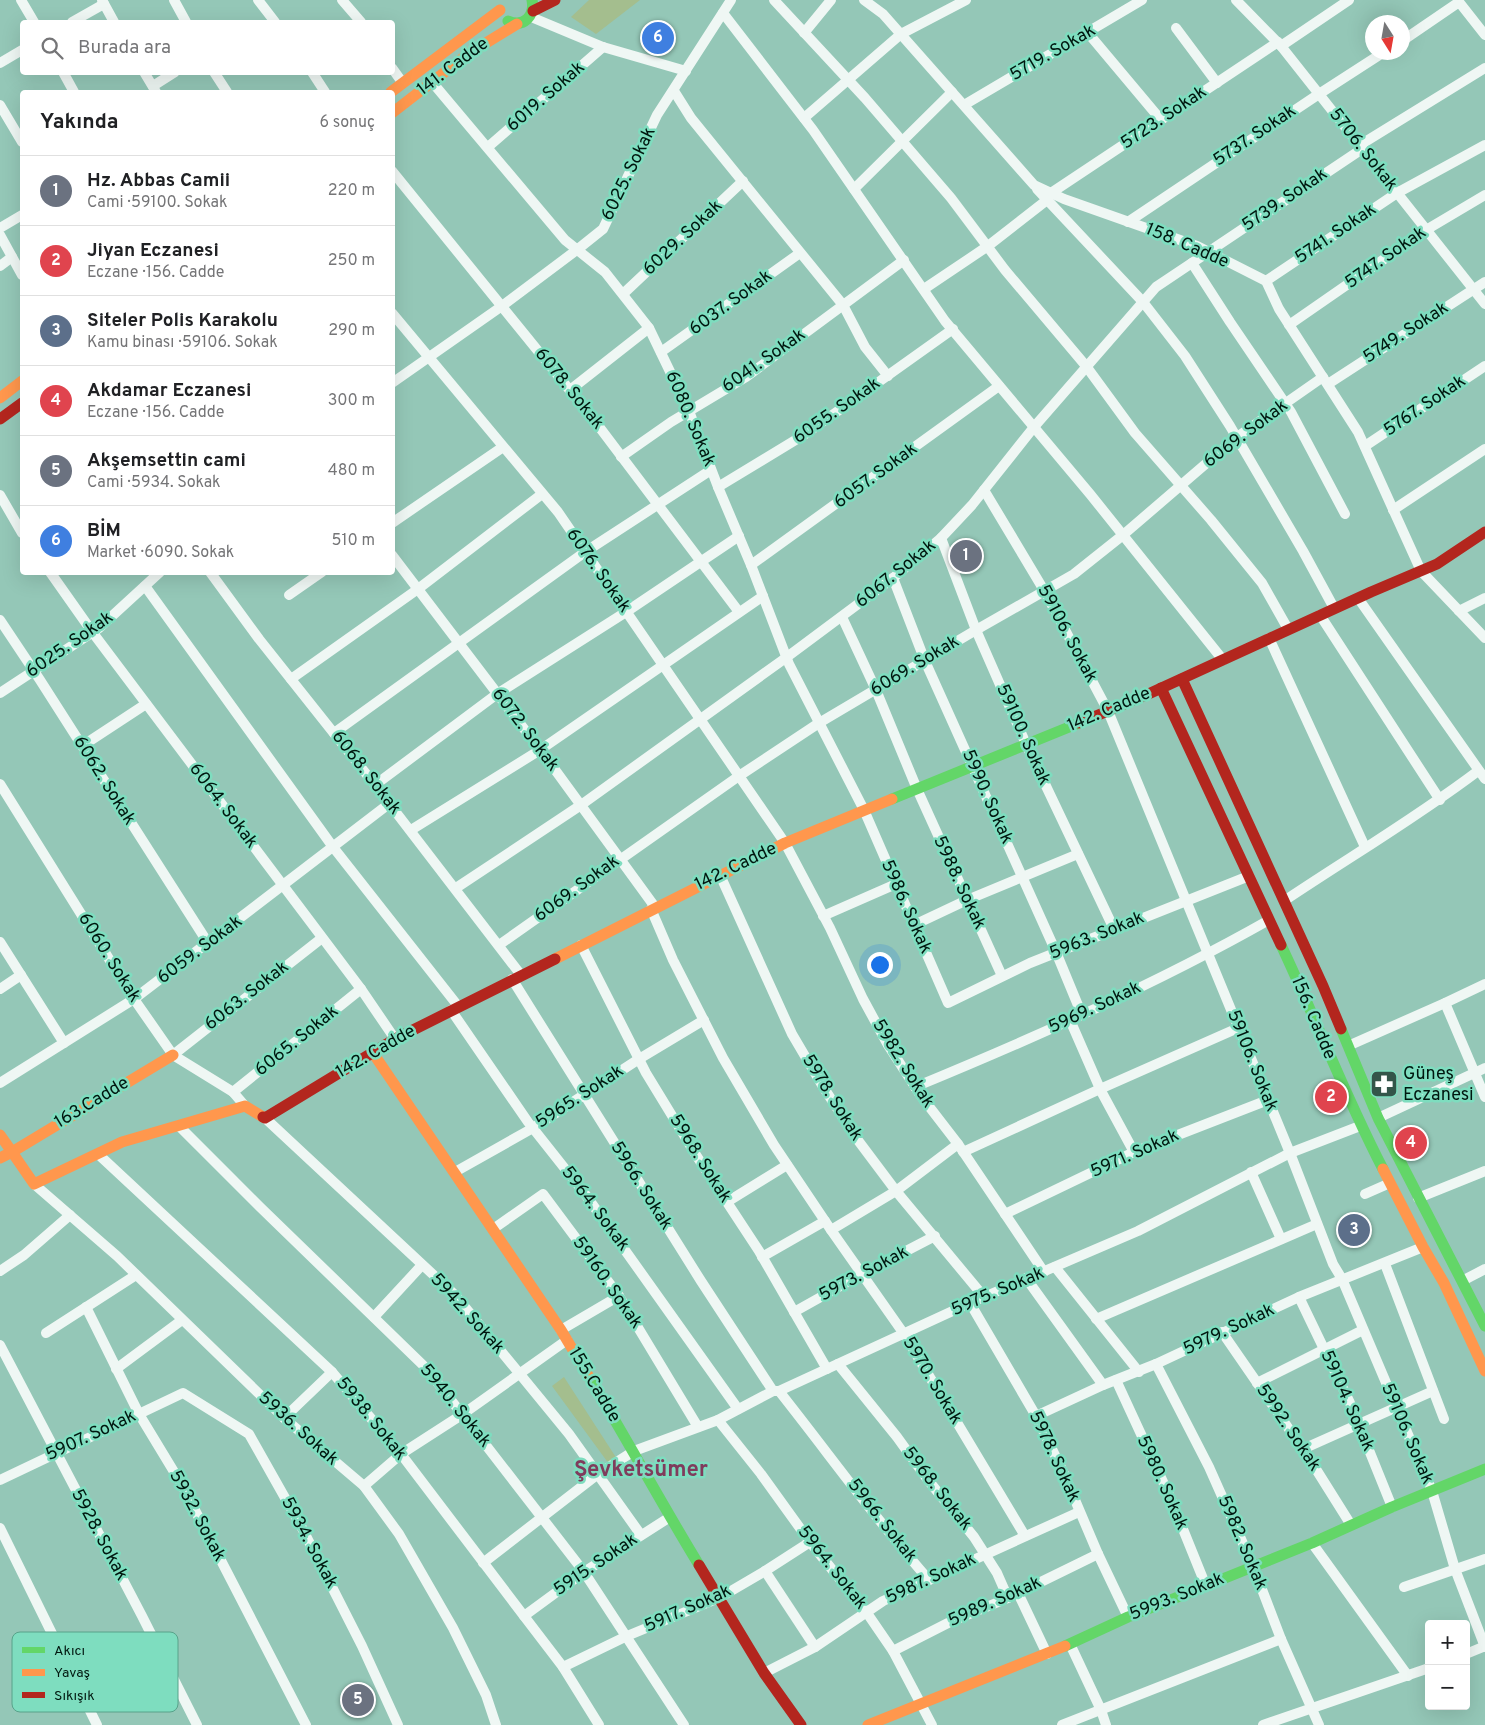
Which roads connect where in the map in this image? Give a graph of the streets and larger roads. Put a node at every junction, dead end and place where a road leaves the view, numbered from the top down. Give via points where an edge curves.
1 (21, 0) edge
2 (174, 0) edge
3 (258, 0) edge
4 (342, 0) edge
5 (555, 0) edge
6 (731, 0) edge
7 (774, 0) edge
8 (831, 0) edge
9 (864, 0) edge
10 (966, 0) edge
11 (1142, 0) edge
12 (1236, 0) edge
13 (1349, 0) edge
14 (103, 2) edge
15 (501, 5) edge
16 (532, 9) edge
17 (723, 13) junction
18 (33, 20) edge
19 (75, 20) edge
20 (113, 20) edge
21 (185, 20) edge
22 (273, 20) edge
23 (359, 20) edge
24 (516, 24) junction
25 (1176, 28) dead end
26 (804, 33) junction
27 (1088, 33) junction
28 (901, 34) junction
29 (1485, 35) edge
30 (1410, 36) edge
31 (1280, 44) junction
32 (603, 47) junction
33 (20, 51) edge
34 (1372, 60) edge
35 (0, 63) edge
36 (1485, 68) edge
37 (395, 72) edge
38 (686, 72) junction
39 (65, 75) edge
40 (146, 75) edge
41 (171, 75) edge
42 (216, 75) edge
43 (314, 75) edge
44 (848, 80) junction
45 (402, 82) junction
46 (432, 82) junction
47 (1217, 83) junction
48 (154, 89) edge
49 (73, 90) edge
50 (226, 90) edge
51 (324, 90) edge
52 (393, 90) edge
53 (674, 91) junction
54 (952, 92) junction
55 (1319, 94) junction
56 (0, 105) edge
57 (964, 106) junction
58 (395, 111) edge
59 (804, 118) junction
60 (1161, 120) junction
61 (20, 139) edge
62 (901, 141) junction
63 (1485, 145) edge
64 (488, 147) junction
65 (1361, 147) junction
66 (395, 175) edge
67 (743, 182) junction
68 (854, 189) junction
69 (1397, 193) junction
70 (1485, 195) edge
71 (1049, 196) junction
72 (20, 216) edge
73 (1128, 222) junction
74 (0, 228) edge
75 (1426, 230) junction
76 (0, 235) edge
77 (988, 246) junction
78 (578, 249) junction
79 (1208, 252) junction
80 (800, 253) junction
81 (12, 257) junction
82 (904, 260) junction
83 (1192, 263) junction
84 (0, 266) edge
85 (20, 271) edge
86 (1266, 282) junction
87 (1485, 282) edge
88 (924, 289) junction
89 (1474, 290) junction
90 (623, 294) junction
91 (1143, 302) junction
92 (1485, 304) edge
93 (843, 305) junction
94 (502, 306) junction
95 (395, 317) edge
96 (1289, 325) junction
97 (649, 328) junction
98 (953, 329) junction
99 (661, 352) junction
100 (429, 358) junction
101 (1086, 366) junction
102 (1485, 366) edge
103 (888, 376) junction
104 (395, 381) edge
105 (1325, 381) junction
106 (20, 383) edge
107 (999, 386) junction
108 (570, 390) junction
109 (0, 398) edge
110 (20, 404) edge
111 (1285, 404) junction
112 (689, 411) junction
113 (0, 419) edge
114 (1034, 427) junction
115 (1237, 437) junction
116 (1365, 446) junction
117 (503, 447) junction
118 (1485, 449) edge
119 (621, 457) junction
120 (712, 470) junction
121 (1181, 486) junction
122 (718, 487) junction
123 (984, 490) junction
124 (542, 494) junction
125 (0, 495) edge
126 (659, 506) junction
127 (1394, 510) junction
128 (1345, 514) dead end
129 (395, 521) edge
130 (20, 530) edge
131 (1485, 532) edge
132 (1123, 535) junction
133 (739, 536) junction
134 (941, 538) junction
135 (585, 552) junction
136 (395, 560) edge
137 (701, 562) junction
138 (751, 565) junction
139 (1421, 571) junction
140 (52, 575) edge
141 (157, 575) edge
142 (212, 575) edge
143 (318, 575) edge
144 (894, 578) junction
145 (145, 586) junction
146 (418, 589) junction
147 (1045, 592) junction
148 (289, 595) dead end
149 (763, 596) junction
150 (1358, 598) junction
151 (1485, 598) edge
152 (1334, 608) junction
153 (1459, 611) junction
154 (626, 612) junction
155 (739, 612) junction
156 (1320, 615) junction
157 (842, 617) junction
158 (0, 620) edge
159 (1288, 629) junction
160 (976, 630) junction
161 (93, 633) junction
162 (1269, 638) junction
163 (1485, 638) edge
164 (459, 643) junction
165 (787, 657) junction
166 (1223, 660) junction
167 (925, 661) junction
168 (663, 665) junction
169 (34, 672) junction
170 (291, 679) junction
171 (1182, 679) junction
172 (1161, 688) junction
173 (876, 690) junction
174 (0, 693) edge
175 (497, 694) junction
176 (146, 704) junction
177 (1108, 711) junction
178 (700, 719) junction
179 (820, 723) junction
180 (334, 733) junction
181 (1026, 744) junction
182 (82, 746) junction
183 (540, 750) junction
184 (973, 766) junction
185 (1482, 775) edge
186 (739, 776) junction
187 (0, 784) edge
188 (375, 785) junction
189 (917, 789) junction
190 (1440, 800) junction
191 (390, 803) junction
192 (581, 805) junction
193 (864, 810) junction
194 (411, 830) junction
195 (785, 843) junction
196 (333, 847) junction
197 (1364, 847) junction
198 (1078, 854) junction
199 (620, 858) junction
200 (720, 875) junction
201 (1249, 876) junction
202 (1023, 877) junction
203 (896, 884) junction
204 (283, 886) junction
205 (456, 888) junction
206 (967, 900) junction
207 (1284, 901) junction
208 (1186, 902) junction
209 (653, 908) junction
210 (823, 916) junction
211 (1269, 920) junction
212 (914, 925) junction
213 (1114, 929) junction
214 (322, 938) junction
215 (0, 942) edge
216 (208, 944) junction
217 (499, 945) junction
218 (581, 945) junction
219 (1056, 952) junction
220 (1208, 954) junction
221 (21, 975) junction
222 (1002, 976) junction
223 (517, 977) junction
224 (1485, 984) edge
225 (0, 989) edge
226 (361, 989) junction
227 (134, 999) junction
228 (948, 1003) joint
229 (1445, 1004) junction
230 (454, 1008) junction
231 (1082, 1015) junction
232 (704, 1020) junction
233 (1070, 1020) junction
234 (1238, 1028) junction
235 (395, 1039) junction
236 (64, 1043) junction
237 (1348, 1046) junction
238 (373, 1053) junction
239 (172, 1054) junction
240 (639, 1059) junction
241 (1485, 1068) edge
242 (1474, 1074) junction
243 (0, 1083) edge
244 (915, 1087) junction
245 (1100, 1089) junction
246 (233, 1092) junction
247 (583, 1094) junction
248 (1485, 1097) edge
249 (1268, 1100) junction
250 (245, 1106) junction
251 (265, 1118) junction
252 (1378, 1118) junction
253 (180, 1126) junction
254 (1360, 1126) junction
255 (533, 1128) junction
256 (0, 1134) edge
257 (960, 1148) junction
258 (12, 1152) junction
259 (1134, 1152) junction
260 (1290, 1153) junction
261 (98, 1154) junction
262 (0, 1158) edge
263 (788, 1165) junction
264 (1485, 1171) edge
265 (454, 1172) junction
266 (1252, 1172) junction
267 (1390, 1183) junction
268 (34, 1184) junction
269 (896, 1191) junction
270 (1366, 1194) dead end
271 (1418, 1198) junction
272 (727, 1202) junction
273 (1005, 1214) junction
274 (70, 1215) junction
275 (825, 1221) junction
276 (1317, 1224) junction
277 (493, 1229) junction
278 (831, 1230) junction
279 (935, 1236) junction
280 (1281, 1240) junction
281 (1423, 1247) junction
282 (762, 1257) junction
283 (1384, 1264) junction
284 (422, 1265) junction
285 (1055, 1267) junction
286 (1485, 1269) edge
287 (0, 1271) edge
288 (1044, 1272) junction
289 (862, 1274) junction
290 (136, 1275) junction
291 (1026, 1278) junction
292 (1342, 1279) junction
293 (1462, 1281) junction
294 (620, 1296) junction
295 (984, 1297) junction
296 (1299, 1297) junction
297 (970, 1303) junction
298 (86, 1307) junction
299 (794, 1312) junction
300 (374, 1317) junction
301 (1096, 1319) junction
302 (182, 1320) junction
303 (1485, 1326) edge
304 (1363, 1330) junction
305 (46, 1332) dead end
306 (1222, 1332) junction
307 (904, 1334) junction
308 (564, 1335) junction
309 (0, 1345) edge
310 (1324, 1349) junction
311 (838, 1364) junction
312 (1156, 1364) junction
313 (116, 1369) junction
314 (828, 1369) junction
315 (1485, 1371) edge
316 (332, 1372) junction
317 (1139, 1372) junction
318 (519, 1373) junction
319 (1116, 1380) junction
320 (1257, 1383) junction
321 (1103, 1385) junction
322 (776, 1391) junction
323 (1433, 1391) junction
324 (182, 1393) joint
325 (1396, 1407) junction
326 (738, 1409) junction
327 (139, 1414) junction
328 (463, 1414) junction
329 (1036, 1416) junction
330 (284, 1418) junction
331 (1444, 1419) dead end
332 (718, 1420) junction
333 (1359, 1424) junction
334 (698, 1427) junction
335 (1303, 1449) junction
336 (634, 1451) junction
337 (55, 1453) junction
338 (400, 1454) junction
339 (1485, 1469) edge
340 (598, 1474) junction
341 (0, 1480) edge
342 (364, 1486) junction
343 (1432, 1491) junction
344 (1392, 1507) junction
345 (1079, 1512) junction
346 (542, 1518) junction
347 (670, 1518) junction
348 (1351, 1525) junction
349 (0, 1528) edge
350 (641, 1535) junction
351 (1025, 1536) junction
352 (810, 1542) junction
353 (1312, 1543) junction
354 (985, 1553) junction
355 (1098, 1554) junction
356 (1485, 1559) edge
357 (483, 1562) junction
358 (1252, 1566) junction
359 (1455, 1569) junction
360 (765, 1571) junction
361 (584, 1572) junction
362 (930, 1580) junction
363 (1206, 1586) junction
364 (1404, 1587) dead end
365 (1018, 1593) junction
366 (719, 1598) junction
367 (1008, 1598) junction
368 (867, 1613) junction
369 (524, 1616) junction
370 (1128, 1617) junction
371 (51, 1632) edge
372 (150, 1632) edge
373 (627, 1636) junction
374 (1281, 1639) junction
375 (1070, 1644) junction
376 (815, 1647) junction
377 (1485, 1647) edge
378 (893, 1651) junction
379 (1470, 1653) edge
380 (1046, 1654) junction
381 (563, 1667) junction
382 (1425, 1670) edge
383 (764, 1673) junction
384 (1408, 1676) junction
385 (178, 1687) edge
386 (921, 1704) junction
387 (1312, 1709) junction
388 (1101, 1710) junction
389 (91, 1712) edge
390 (97, 1725) edge
391 (197, 1725) edge
392 (306, 1725) edge
393 (398, 1725) edge
394 (496, 1725) edge
395 (599, 1725) edge
396 (684, 1725) edge
397 (801, 1725) edge
398 (868, 1725) edge
399 (932, 1725) edge
400 (1062, 1725) edge
401 (1106, 1725) edge
402 (1263, 1725) edge
403 (1319, 1725) edge

1 - 18 street
2 - 21 street
3 - 22 street
4 - 23 street
5 - 16 street
6 - 17 street, 6025. Sokak
7 - 26 street
8 - 26 street
9 - 28 street, 158. Cadde via 883,14
10 - 28 street
11 - 27 street, 5719. Sokak
12 - 31 street, 5706. Sokak
13 - 31 street, 5723. Sokak
14 - 19 street
14 - 20 street
15 - 24 street via 506,20
15 - 45 street, 141. Cadde
16 - 24 street, 141. Cadde via 522,23
16 - 32 street
17 - 38 street, 6025. Sokak
17 - 59 street
24 - 46 street, 141. Cadde via 495,34
25 - 47 street
26 - 44 street
27 - 57 street, 5719. Sokak
27 - 60 street
28 - 44 street
28 - 54 street, 158. Cadde
29 - 30 street via 1459,2
31 - 47 street, 5723. Sokak
31 - 55 street, 5706. Sokak
32 - 38 street
32 - 64 street, 6019. Sokak
33 - 35 street
34 - 55 street, 5737. Sokak
36 - 65 street, 5739. Sokak
37 - 45 street
38 - 53 street, 6025. Sokak
39 - 49 street
40 - 48 street
41 - 48 street
42 - 50 street
43 - 51 street
44 - 59 street
44 - 62 street
45 - 52 street, 141. Cadde
46 - 58 street, 141. Cadde
46 - 64 street, 6080. Sokak
47 - 60 street, 5723. Sokak
53 - 67 street via 691,118
53 - 78 street, 6025. Sokak via 657,115 603,229
54 - 57 street, 158. Cadde
54 - 62 street
55 - 65 street, 5706. Sokak
55 - 73 street, 5737. Sokak
56 - 61 street
57 - 71 street, 158. Cadde via 1034,185
59 - 68 street
60 - 71 street, 5723. Sokak
62 - 68 street
62 - 77 street
63 - 69 street, 5741. Sokak
64 - 78 street, 6080. Sokak via 565,240
65 - 69 street, 5706. Sokak
65 - 79 street, 5739. Sokak
66 - 94 street, 6078. Sokak
67 - 80 street
67 - 90 street, 6029. Sokak
68 - 82 street
69 - 75 street, 5706. Sokak
69 - 86 street, 5741. Sokak
70 - 75 street, 5747. Sokak
71 - 73 street, 158. Cadde
71 - 77 street, 5723. Sokak
71 - 91 street
72 - 74 street
73 - 79 street, 158. Cadde
75 - 89 street, 5706. Sokak
75 - 96 street, 5747. Sokak
76 - 81 street
77 - 88 street, 5723. Sokak
77 - 101 street
78 - 90 street, 6080. Sokak via 605,272
78 - 94 street, 6025. Sokak
79 - 83 street, 6067. Sokak
79 - 86 street, 158. Cadde
80 - 93 street
80 - 99 street, 6037. Sokak
81 - 84 street
81 - 85 street
82 - 88 street
82 - 93 street, 6041. Sokak
83 - 91 street, 6067. Sokak via 1156,287
83 - 111 street
86 - 96 street
87 - 89 street, 5749. Sokak
88 - 98 street
89 - 92 street, 5706. Sokak
89 - 105 street, 5749. Sokak
90 - 97 street, 6080. Sokak
91 - 101 street, 6067. Sokak
91 - 115 street via 1185,356
93 - 103 street via 866,347
93 - 112 street, 6041. Sokak via 746,377
94 - 100 street, 6025. Sokak
94 - 108 street, 6078. Sokak
95 - 100 street, 6076. Sokak
96 - 105 street
97 - 99 street, 6080. Sokak
97 - 108 street
98 - 103 street, 6055. Sokak
98 - 107 street
99 - 112 street, 6080. Sokak
100 - 104 street, 6025. Sokak
100 - 117 street, 6076. Sokak
101 - 114 street, 6067. Sokak
101 - 121 street via 1135,433
102 - 116 street, 5767. Sokak
103 - 122 street, 6055. Sokak via 807,433
105 - 111 street, 6069. Sokak
105 - 116 street
106 - 109 street
107 - 114 street
107 - 138 street, 6057. Sokak
108 - 119 street, 6078. Sokak
110 - 113 street
111 - 115 street, 6069. Sokak
111 - 128 street
112 - 119 street, 6041. Sokak
112 - 120 street, 6080. Sokak
114 - 123 street, 6067. Sokak
114 - 132 street
115 - 121 street, 6069. Sokak
115 - 152 street
116 - 127 street
117 - 124 street, 6076. Sokak
117 - 129 street
118 - 127 street
119 - 126 street, 6078. Sokak
120 - 122 street, 6080. Sokak
120 - 126 street
121 - 132 street, 6069. Sokak
121 - 159 street via 1262,583
122 - 133 street, 6080. Sokak
123 - 134 street, 6067. Sokak
123 - 147 street, 59106. Sokak
124 - 135 street, 6076. Sokak
124 - 146 street
125 - 130 street
126 - 135 street
126 - 137 street, 6078. Sokak
127 - 139 street
131 - 139 street, 142. Cadde
132 - 147 street, 6069. Sokak via 1074,574
132 - 166 street
133 - 137 street
133 - 138 street, 6080. Sokak
134 - 144 street, 6067. Sokak
134 - 160 street, 59100. Sokak
135 - 154 street, 6076. Sokak
135 - 164 street
136 - 146 street, 6072. Sokak
137 - 154 street
137 - 155 street, 6078. Sokak
138 - 149 street, 6080. Sokak
139 - 150 street, 142. Cadde
139 - 153 street
140 - 161 street, 6064. Sokak
141 - 145 street, 6025. Sokak
142 - 170 street, 6068. Sokak
143 - 148 street
144 - 157 street, 6067. Sokak
144 - 167 street, 5990. Sokak
145 - 161 street, 6025. Sokak
145 - 196 street, 5964. Sokak
146 - 164 street, 6072. Sokak
146 - 170 street
147 - 160 street, 6069. Sokak
147 - 177 street, 59106. Sokak
149 - 155 street
149 - 165 street, 6080. Sokak
150 - 152 street, 142. Cadde
150 - 185 street
151 - 153 street
152 - 156 street, 142. Cadde
153 - 163 street
154 - 168 street, 6076. Sokak
154 - 175 street
155 - 168 street
156 - 159 street, 142. Cadde
156 - 190 street
157 - 165 street, 6067. Sokak
157 - 173 street, 5988. Sokak
158 - 169 street, 6062. Sokak
159 - 162 street, 142. Cadde
160 - 167 street, 6069. Sokak
160 - 181 street, 59100. Sokak
161 - 169 street, 6025. Sokak
161 - 176 street, 6064. Sokak
162 - 166 street, 142. Cadde
162 - 197 street
164 - 175 street, 6072. Sokak
164 - 180 street
165 - 178 street, 6067. Sokak
165 - 179 street, 6080. Sokak
166 - 171 street, 142. Cadde
167 - 173 street, 6069. Sokak
167 - 184 street, 5990. Sokak
168 - 178 street, 6076. Sokak
168 - 183 street
169 - 174 street, 6025. Sokak
169 - 182 street, 6062. Sokak
170 - 180 street, 6068. Sokak
171 - 172 street, 142. Cadde
171 - 207 street, 156. Cadde
172 - 177 street, 142. Cadde
172 - 201 street, 156. Cadde
173 - 179 street, 6069. Sokak
173 - 189 street, 5988. Sokak
175 - 183 street, 6072. Sokak
175 - 188 street
176 - 182 street
176 - 204 street, 6064. Sokak
177 - 181 street, 142. Cadde
177 - 208 street, 59106. Sokak
178 - 186 street, 6076. Sokak
178 - 192 street, 6067. Sokak
179 - 186 street, 6069. Sokak
179 - 193 street, 6080. Sokak
180 - 188 street, 6068. Sokak
181 - 184 street, 142. Cadde
181 - 198 street, 59100. Sokak
182 - 216 street, 6062. Sokak
183 - 192 street, 6072. Sokak
183 - 194 street
184 - 189 street, 142. Cadde
184 - 202 street, 5990. Sokak
185 - 190 street
186 - 195 street, 6076. Sokak
186 - 199 street, 6069. Sokak
187 - 227 street, 6060. Sokak
188 - 191 street, 6068. Sokak
189 - 193 street, 142. Cadde
189 - 206 street, 5988. Sokak
190 - 197 street
191 - 194 street, 6068. Sokak
191 - 196 street, 6059. Sokak
192 - 199 street, 6072. Sokak
192 - 205 street, 6067. Sokak
193 - 195 street, 142. Cadde
193 - 203 street, 5986. Sokak
194 - 205 street, 6068. Sokak
195 - 200 street, 142. Cadde
195 - 210 street, 5982. Sokak
196 - 204 street, 6059. Sokak
196 - 230 street, 5964. Sokak
197 - 207 street
198 - 202 street
198 - 213 street, 59100. Sokak
199 - 209 street, 6072. Sokak
199 - 217 street, 6069. Sokak
200 - 209 street, 142. Cadde
200 - 269 street, 5978. Sokak via 792,1034 857,1139
201 - 208 street, 5963. Sokak
201 - 211 street, 156. Cadde
202 - 206 street
202 - 219 street, 5990. Sokak
203 - 210 street
203 - 212 street, 5986. Sokak
204 - 214 street, 6064. Sokak
204 - 216 street, 6059. Sokak
205 - 217 street, 6068. Sokak
206 - 212 street
206 - 222 street, 5988. Sokak
207 - 237 street, 156. Cadde
208 - 213 street, 5963. Sokak
208 - 220 street, 59106. Sokak
209 - 218 street, 142. Cadde
209 - 232 street, 6072. Sokak via 673,960
210 - 244 street, 5982. Sokak via 863,999
211 - 220 street, 5969. Sokak
211 - 254 street, 156. Cadde
212 - 228 street, 5986. Sokak
213 - 219 street, 5963. Sokak
214 - 226 street, 6064. Sokak
214 - 239 street, 6063. Sokak
215 - 221 street
216 - 227 street, 6059. Sokak
217 - 223 street, 6068. Sokak
218 - 223 street, 142. Cadde
218 - 240 street, 5968. Sokak
219 - 222 street, 5963. Sokak
219 - 231 street, 5990. Sokak
220 - 231 street, 5969. Sokak
220 - 234 street, 59106. Sokak
221 - 225 street
221 - 236 street
222 - 228 street, 5963. Sokak
223 - 230 street, 142. Cadde
223 - 247 street, 5966. Sokak
224 - 229 street
226 - 235 street, 6064. Sokak
226 - 246 street, 6065. Sokak
227 - 236 street, 6059. Sokak
227 - 239 street, 6060. Sokak
229 - 237 street
229 - 242 street
230 - 235 street, 142. Cadde
230 - 255 street, 5964. Sokak
231 - 233 street, 5969. Sokak
232 - 240 street, 5965. Sokak
232 - 263 street, 5970. Sokak via 723,1058
233 - 244 street, 5969. Sokak
233 - 245 street
234 - 245 street
234 - 249 street, 59106. Sokak
235 - 238 street, 142. Cadde
236 - 243 street, 6059. Sokak
237 - 252 street, 156. Cadde
238 - 251 street, 142. Cadde
238 - 265 street, 155.Cadde
239 - 246 street, 6060. Sokak
239 - 258 street, 163.Cadde
240 - 247 street, 5965. Sokak
240 - 272 street, 5968. Sokak
241 - 242 street
242 - 248 street
242 - 252 street
244 - 257 street, 5982. Sokak
245 - 257 street
245 - 259 street
246 - 250 street, 6060. Sokak
247 - 255 street, 5965. Sokak
247 - 322 street, 5966. Sokak via 696,1273
249 - 259 street, 5971. Sokak
249 - 260 street, 59106. Sokak
250 - 251 street
250 - 253 street
251 - 284 street, 5942. Sokak
252 - 271 street, 156. Cadde
253 - 261 street via 122,1142
253 - 300 street, 5940. Sokak
254 - 260 street, 5975. Sokak
254 - 267 street, 156. Cadde
255 - 265 street, 5965. Sokak
255 - 326 street, 5964. Sokak via 585,1194
256 - 258 street
257 - 269 street
257 - 273 street, 5982. Sokak
258 - 262 street, 163.Cadde
258 - 268 street
259 - 273 street, 5971. Sokak
260 - 266 street, 5975. Sokak
260 - 276 street, 59106. Sokak
261 - 268 street
261 - 316 street, 5938. Sokak
263 - 272 street
263 - 275 street, 5970. Sokak
264 - 271 street
265 - 277 street, 155.Cadde
266 - 280 street
266 - 285 street, 5975. Sokak via 1138,1231
267 - 270 street
267 - 281 street, 156. Cadde
268 - 274 street, 5936. Sokak
269 - 278 street
269 - 279 street, 5978. Sokak
271 - 293 street, 156. Cadde
272 - 282 street, 5968. Sokak
273 - 288 street, 5982. Sokak
274 - 287 street
274 - 290 street, 5936. Sokak
275 - 278 street, 5970. Sokak
275 - 282 street
276 - 280 street
276 - 292 street, 59106. Sokak
277 - 294 street, 59160. Sokak via 543,1194
277 - 308 street, 155.Cadde
278 - 289 street, 5970. Sokak
279 - 289 street, 5973. Sokak
279 - 295 street, 5978. Sokak
280 - 301 street
281 - 283 street, 5979. Sokak
281 - 315 street, 156. Cadde via 1444,1282
282 - 299 street, 5968. Sokak
283 - 292 street, 5979. Sokak
283 - 323 street
284 - 300 street
284 - 318 street, 5942. Sokak via 455,1295
285 - 288 street, 5975. Sokak
285 - 301 street
286 - 293 street
288 - 291 street, 5975. Sokak
289 - 299 street, 5973. Sokak
289 - 307 street, 5970. Sokak
290 - 298 street
290 - 302 street, 5936. Sokak
291 - 295 street, 5975. Sokak
291 - 321 street
292 - 296 street, 5979. Sokak
292 - 304 street, 59106. Sokak
293 - 303 street, 156. Cadde
294 - 308 street
294 - 334 street, 59160. Sokak
295 - 297 street, 5975. Sokak
296 - 306 street, 5979. Sokak
296 - 310 street, 59104. Sokak
297 - 307 street, 5975. Sokak
297 - 329 street, 5978. Sokak
298 - 305 street
298 - 313 street, 5932. Sokak
299 - 314 street, 5968. Sokak
300 - 328 street, 5940. Sokak via 427,1369
301 - 317 street
302 - 313 street
302 - 330 street, 5936. Sokak
304 - 310 street
304 - 325 street, 59106. Sokak
306 - 312 street, 5979. Sokak
306 - 320 street, 5992. Sokak
307 - 311 street, 5975. Sokak
307 - 351 street, 5970. Sokak
308 - 318 street
308 - 336 street, 155.Cadde
309 - 337 street, 5928. Sokak
310 - 320 street
310 - 333 street, 59104. Sokak
311 - 314 street, 5975. Sokak
311 - 354 street, 5968. Sokak
312 - 317 street, 5979. Sokak
312 - 358 street, 5982. Sokak via 1209,1467
313 - 327 street, 5932. Sokak
314 - 322 street, 5975. Sokak
316 - 330 street
316 - 338 street, 5938. Sokak
317 - 319 street, 5979. Sokak
318 - 328 street
318 - 340 street, 5942. Sokak
319 - 321 street, 5979. Sokak
319 - 363 street, 5980. Sokak via 1170,1497
320 - 335 street, 5992. Sokak
321 - 329 street, 5979. Sokak
322 - 326 street, 5975. Sokak
322 - 362 street, 5966. Sokak
323 - 325 street
323 - 331 street
324 - 327 street, 5907. Sokak
324 - 393 street, 5934. Sokak via 249,1434 341,1604
325 - 333 street
325 - 343 street, 59106. Sokak
326 - 332 street, 5975. Sokak
327 - 337 street, 5907. Sokak
327 - 392 street, 5932. Sokak via 182,1485
328 - 338 street
328 - 346 street, 5940. Sokak
329 - 345 street, 5978. Sokak
330 - 342 street, 5936. Sokak
332 - 334 street, 5975. Sokak
332 - 352 street, 5964. Sokak
333 - 335 street
333 - 344 street, 59104. Sokak
334 - 336 street, 5975. Sokak
335 - 348 street, 5992. Sokak
336 - 340 street, 5975. Sokak
336 - 347 street, 155.Cadde
337 - 341 street, 5907. Sokak
337 - 372 street, 5928. Sokak
338 - 342 street
338 - 357 street, 5938. Sokak
339 - 343 street, 5993. Sokak
340 - 346 street, 5975. Sokak
340 - 350 street, 5942. Sokak
342 - 394 street, 5936. Sokak via 400,1534 454,1628 486,1695
343 - 344 street, 5993. Sokak
343 - 359 street, 59106. Sokak
344 - 348 street, 5993. Sokak
345 - 351 street, 5987. Sokak
345 - 355 street, 5978. Sokak
346 - 357 street, 5975. Sokak
346 - 361 street, 5940. Sokak
347 - 350 street, 5915. Sokak
347 - 366 street, 155.Cadde
348 - 353 street, 5993. Sokak
349 - 371 street
350 - 361 street, 5915. Sokak
351 - 354 street, 5987. Sokak
352 - 360 street, 5917. Sokak
352 - 368 street, 5964. Sokak
353 - 358 street, 5993. Sokak
353 - 384 street
354 - 362 street, 5987. Sokak
354 - 367 street, 5968. Sokak
355 - 365 street, 5989. Sokak
355 - 370 street, 5978. Sokak
356 - 359 street
357 - 369 street, 5938. Sokak
358 - 363 street, 5993. Sokak
358 - 374 street, 5982. Sokak
359 - 364 street
359 - 377 street, 59106. Sokak
360 - 366 street, 5917. Sokak
360 - 376 street
361 - 369 street, 5915. Sokak
361 - 373 street, 5940. Sokak
362 - 368 street, 5987. Sokak via 882,1601
363 - 370 street, 5993. Sokak
365 - 367 street, 5989. Sokak
365 - 380 street
366 - 373 street, 5917. Sokak
366 - 383 street, 155.Cadde
367 - 378 street, 5989. Sokak
368 - 376 street, 5987. Sokak
368 - 378 street, 5964. Sokak
369 - 381 street, 5938. Sokak
370 - 375 street, 5993. Sokak
373 - 381 street, 5917. Sokak
373 - 396 street, 5940. Sokak
374 - 387 street, 5982. Sokak
374 - 388 street
375 - 380 street, 5993. Sokak
375 - 388 street
376 - 383 street, 5987. Sokak
377 - 379 street
378 - 386 street, 5964. Sokak
380 - 386 street, 5993. Sokak
381 - 395 street, 5938. Sokak
382 - 384 street
383 - 397 street, 155.Cadde
384 - 387 street
385 - 391 street, 5928. Sokak
386 - 398 street, 5993. Sokak
386 - 399 street, 5964. Sokak
387 - 402 street
387 - 403 street, 5982. Sokak
388 - 400 street
388 - 401 street
389 - 390 street

